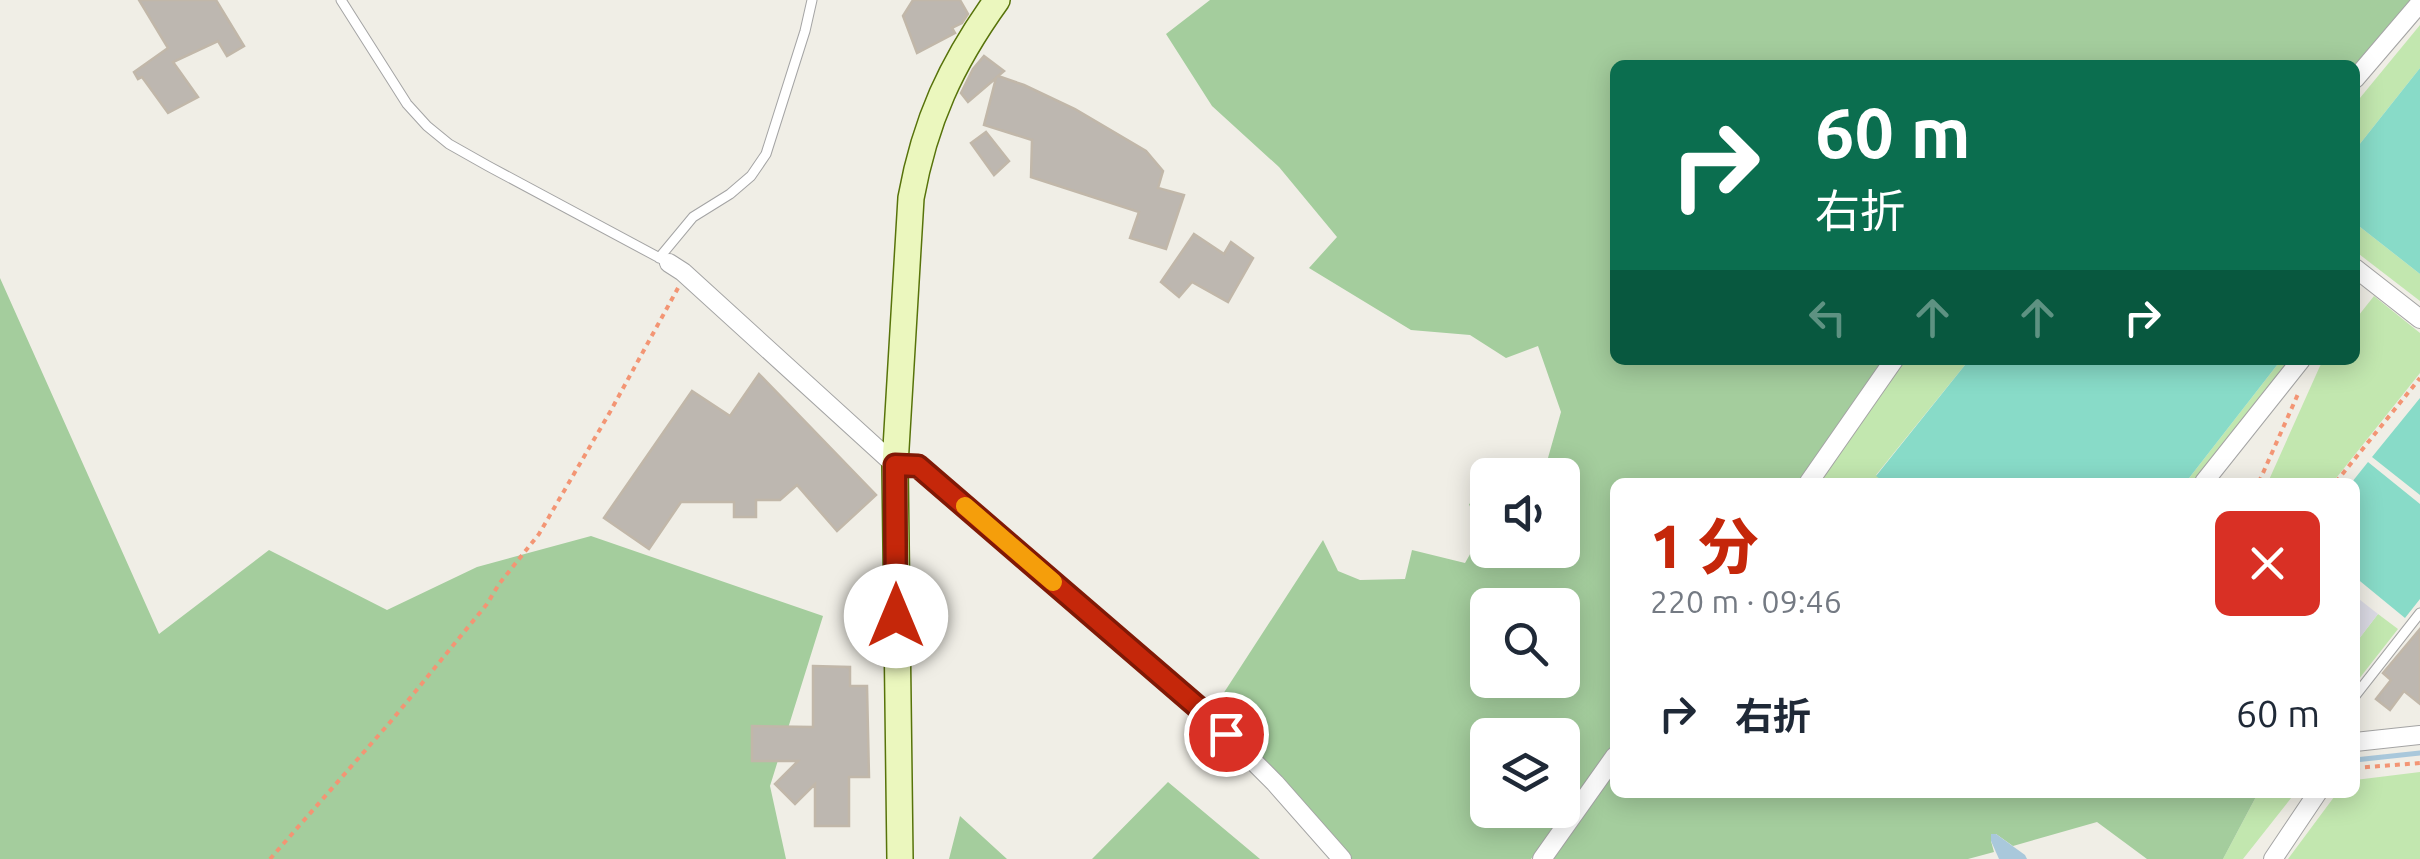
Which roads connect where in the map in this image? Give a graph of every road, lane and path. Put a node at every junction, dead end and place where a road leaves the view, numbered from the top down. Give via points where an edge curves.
1 (341, 0) edge
2 (812, 0) edge
3 (998, 0) edge
4 (2420, 3) edge
5 (2360, 73) edge
6 (664, 260) junction
7 (686, 275) junction
8 (2360, 280) edge
9 (2420, 319) edge
10 (1891, 365) edge
11 (2297, 365) edge
12 (2420, 378) edge
13 (2302, 384) dead end
14 (895, 465) junction
15 (1813, 478) edge
16 (2207, 478) edge
17 (2261, 478) edge
18 (2339, 478) edge
19 (2420, 612) edge
20 (2360, 690) edge
21 (2420, 735) edge
22 (2360, 741) edge
23 (1610, 763) edge
24 (2420, 763) edge
25 (2360, 768) edge
26 (2314, 798) edge
27 (270, 859) edge
28 (900, 859) edge
29 (1342, 859) edge
30 (1542, 859) edge
31 (2273, 859) edge

1 - 6 lane via 427,126
2 - 6 lane via 766,154 752,176 693,218
3 - 14 street via 948,79 919,155
4 - 5 street
6 - 7 street
7 - 14 street
7 - 27 path via 539,534 431,674
8 - 9 street
10 - 15 street
11 - 16 street
12 - 18 path
13 - 17 path
14 - 28 street
14 - 29 street via 918,466 1200,709
19 - 20 lane
21 - 22 street
23 - 30 street
24 - 25 path
26 - 31 street

